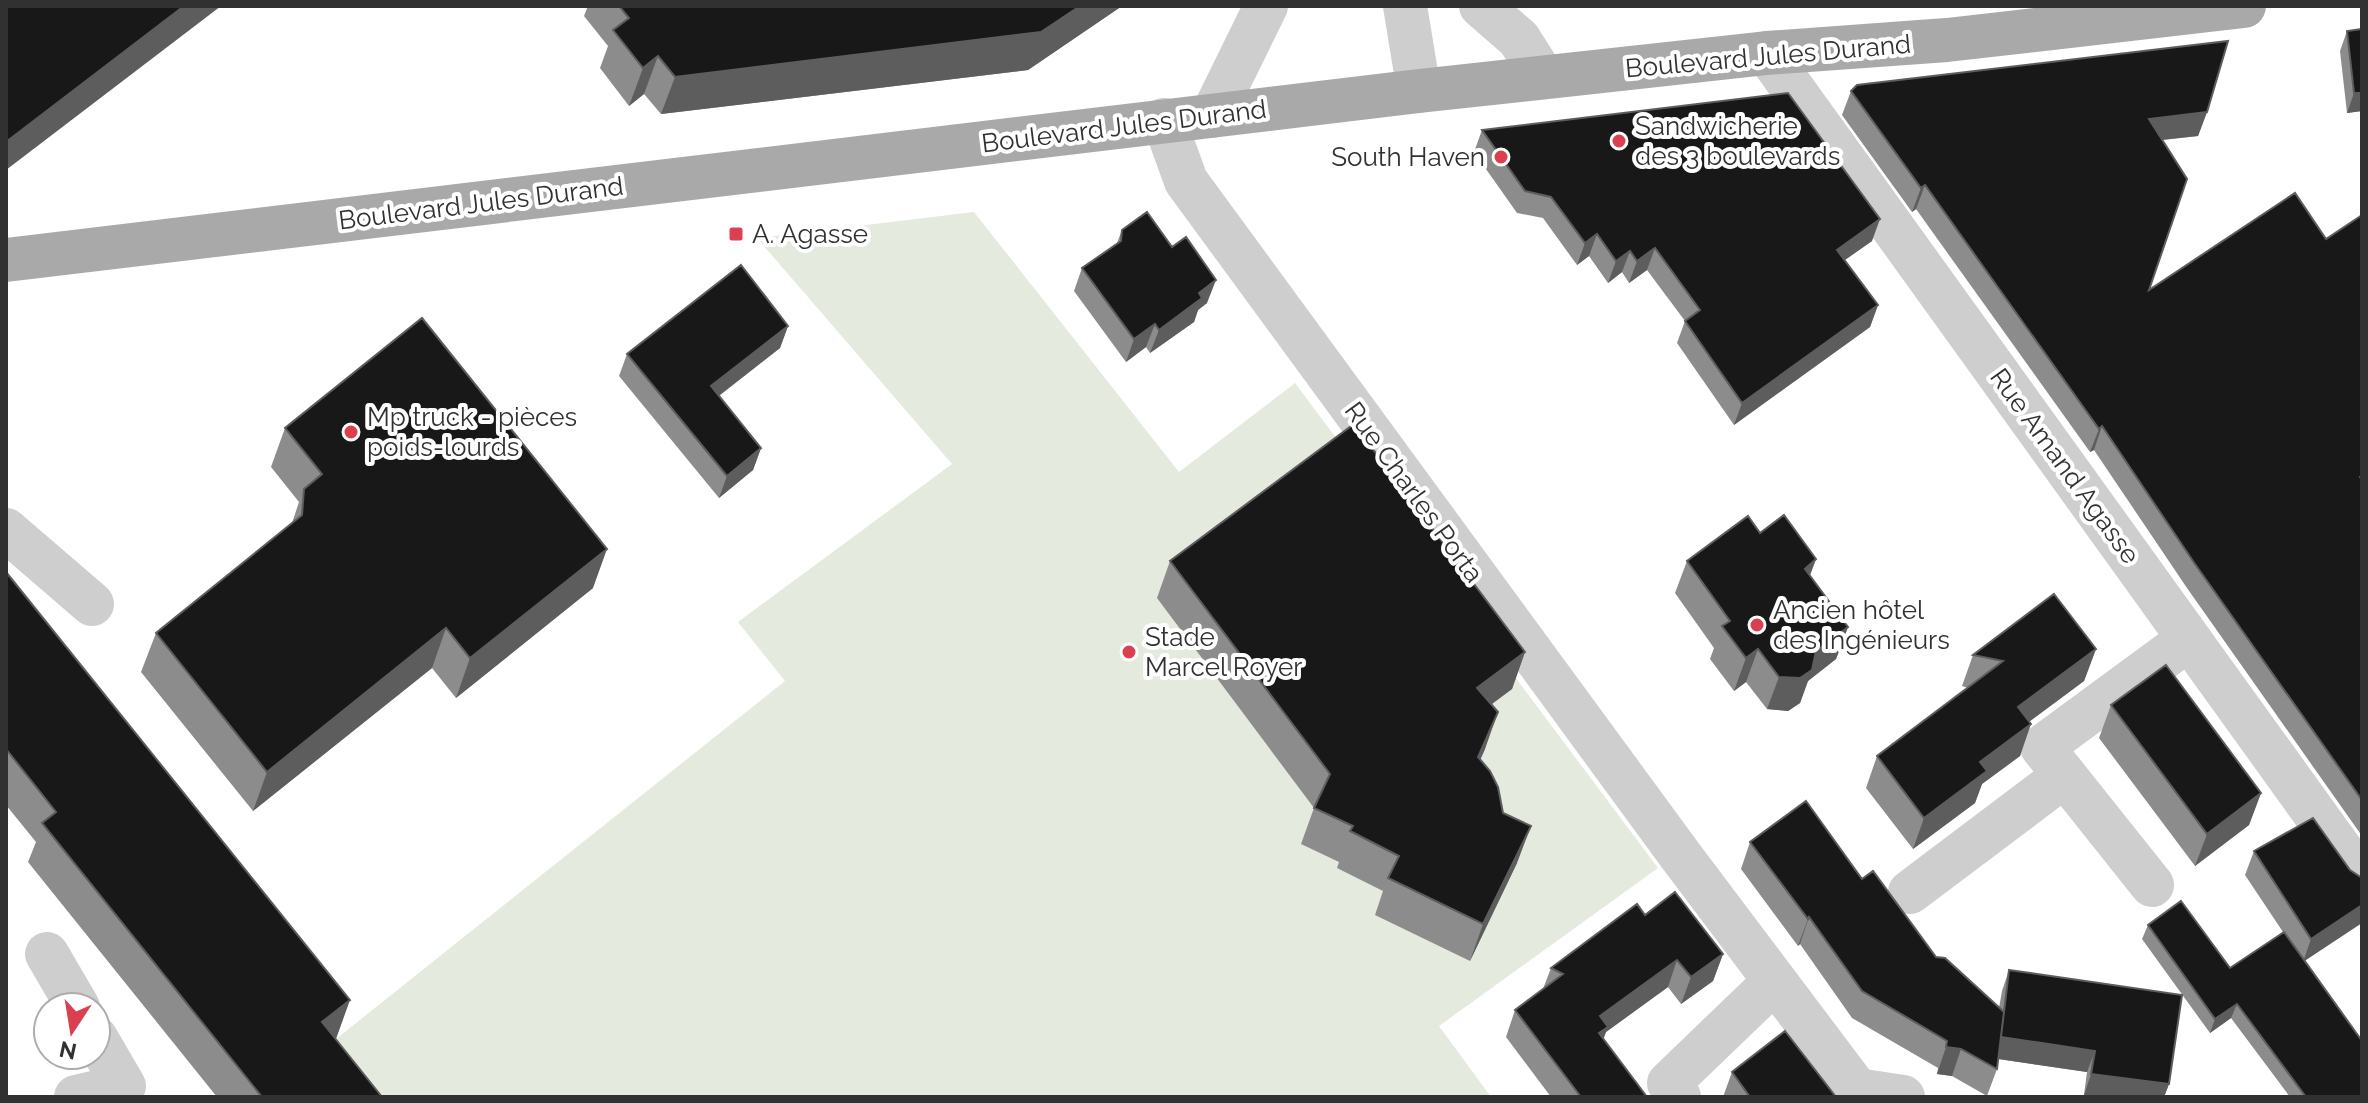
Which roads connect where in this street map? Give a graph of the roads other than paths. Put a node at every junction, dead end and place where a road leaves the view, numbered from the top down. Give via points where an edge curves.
1 (1266, 6) edge
2 (1405, 6) edge
3 (1481, 6) edge
4 (2244, 6) edge
5 (1767, 53) junction
6 (1543, 77) junction
7 (1419, 91) junction
8 (1212, 116) junction
9 (1164, 120) junction
10 (6, 260) edge
11 (6, 530) edge
12 (92, 604) dead end
13 (2189, 639) junction
14 (2064, 776) junction
15 (2362, 879) edge
16 (2152, 885) dead end
17 (1910, 892) dead end
18 (47, 954) dead end
19 (1775, 981) junction
20 (69, 991) edge
21 (112, 1065) edge
22 (76, 1097) edge
23 (1679, 1097) edge
24 (1903, 1097) edge

1 - 8 street
2 - 7 street
3 - 6 street via 1519,39
4 - 5 main road, Boulevard Jules Durand via 1947,40
5 - 6 main road, Boulevard Jules Durand
5 - 13 street, Rue Amand Agasse
6 - 7 main road, Boulevard Jules Durand
7 - 8 main road, Boulevard Jules Durand
8 - 9 main road, Boulevard Jules Durand
9 - 10 main road, Boulevard Jules Durand
9 - 19 street, Rue Charles Porta via 1186,181
11 - 12 street
13 - 14 street via 2042,747
13 - 15 street, Rue Amand Agasse
14 - 16 street
14 - 17 street
18 - 20 street
19 - 23 street via 1669,1083
19 - 24 street, Rue Charles Porta via 1857,1090
21 - 22 street via 124,1086

